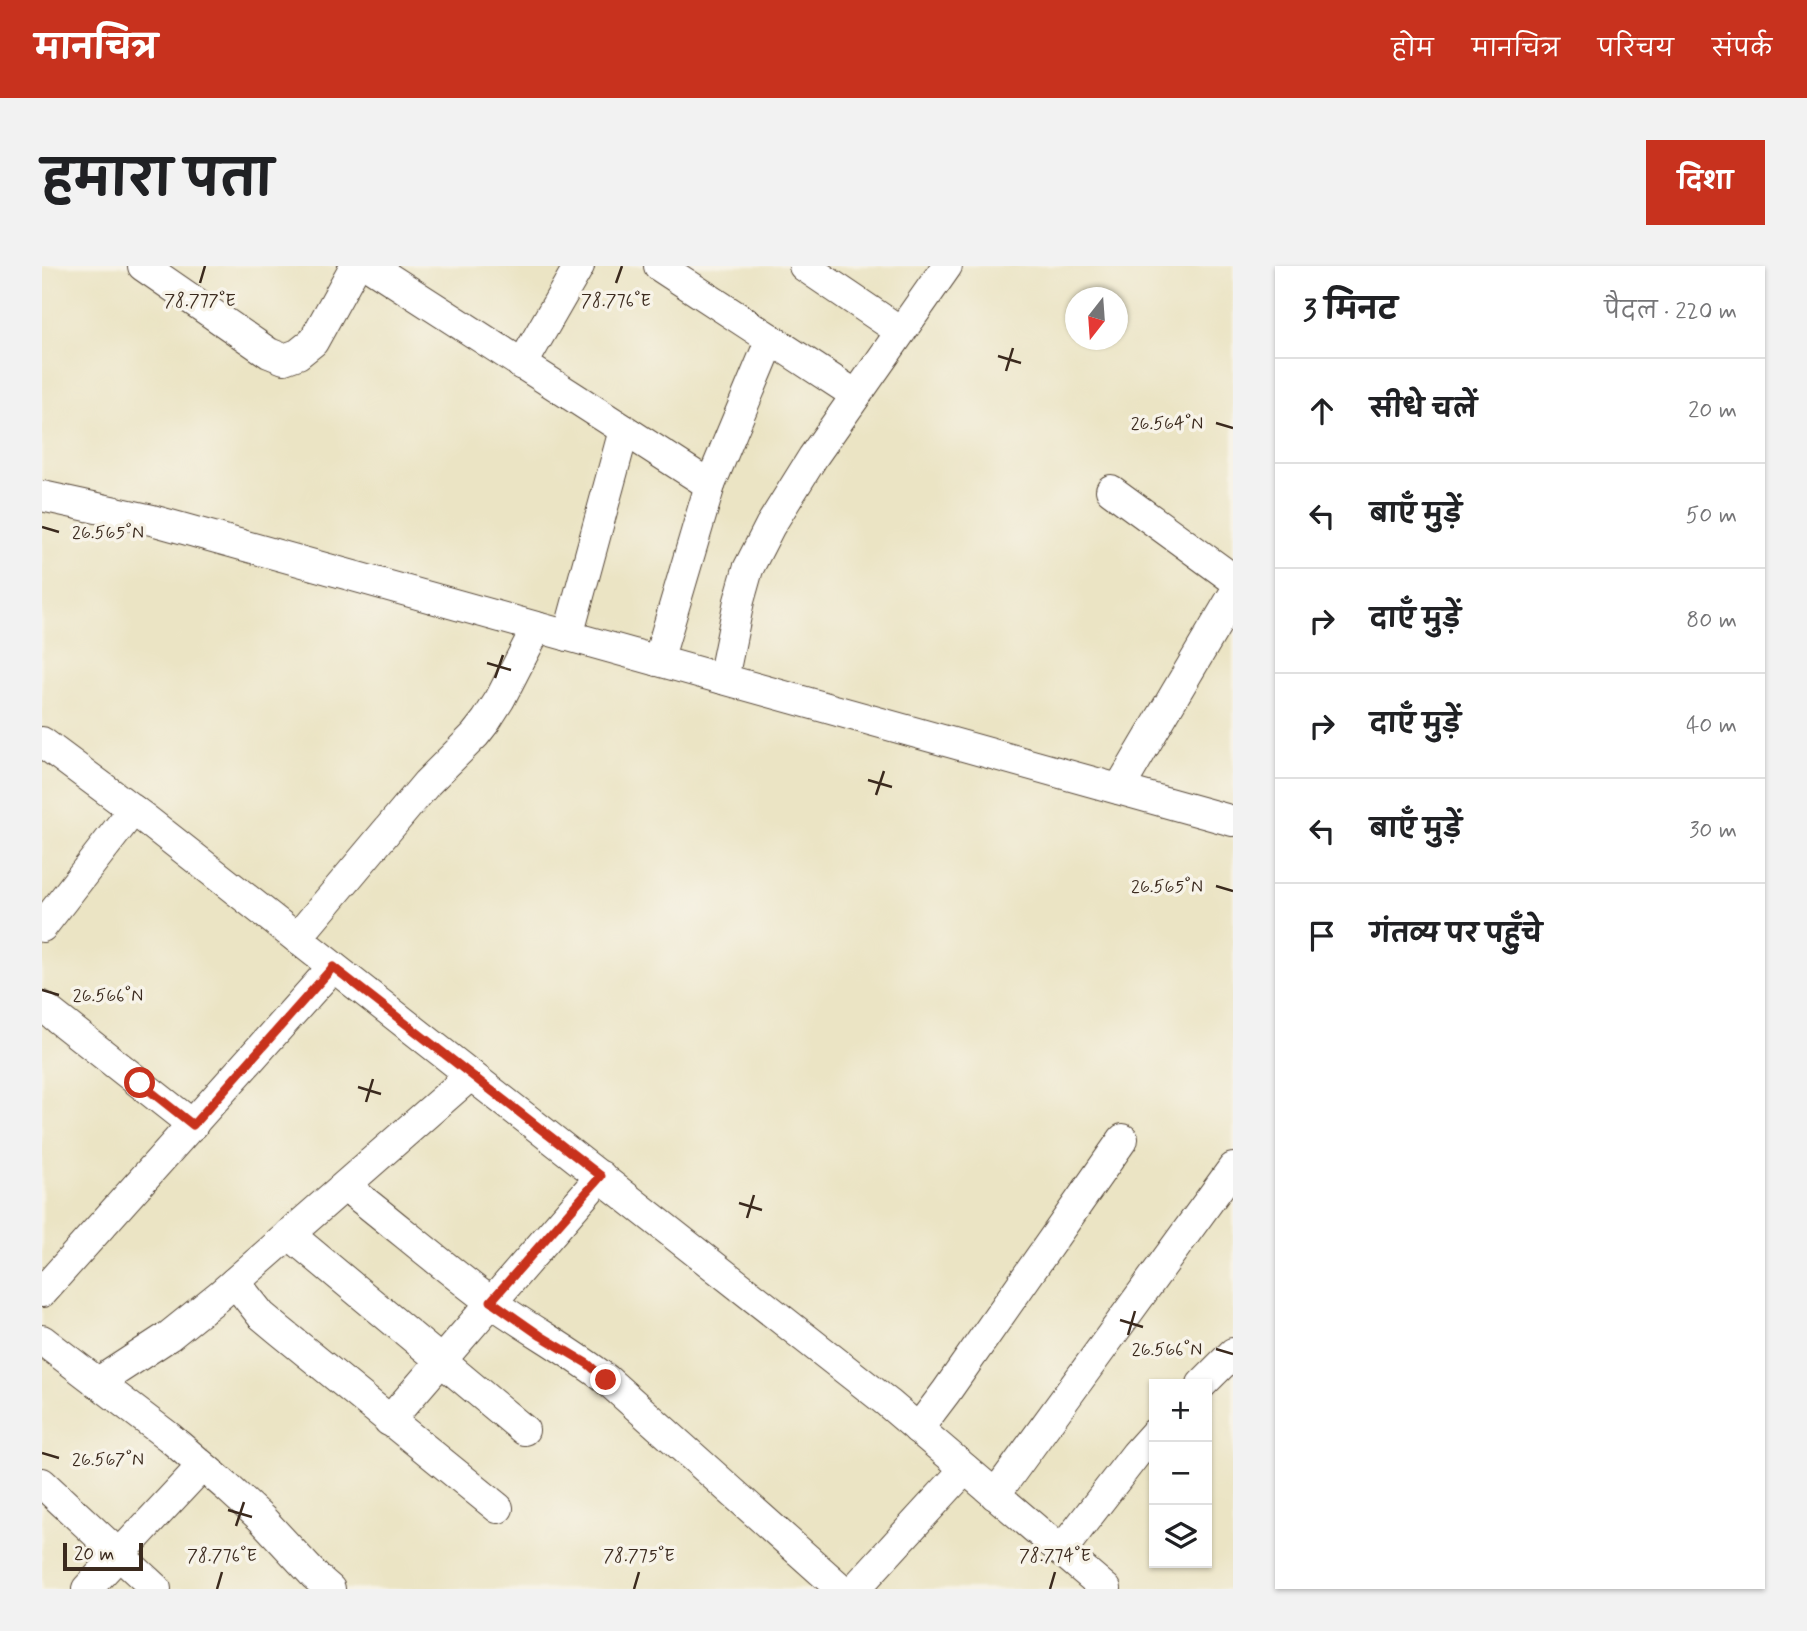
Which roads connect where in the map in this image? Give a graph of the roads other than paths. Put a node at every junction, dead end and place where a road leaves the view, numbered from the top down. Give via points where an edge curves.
1 (143, 266) edge
2 (355, 266) edge
3 (370, 266) edge
4 (579, 266) edge
5 (659, 266) edge
6 (804, 266) edge
7 (947, 266) edge
8 (900, 331) junction
9 (771, 339) junction
10 (522, 365) junction
11 (856, 395) junction
12 (624, 430) junction
13 (710, 485) junction
14 (1111, 490) dead end
15 (42, 496) edge
16 (1233, 579) edge
17 (1233, 596) edge
18 (537, 627) junction
19 (568, 636) junction
20 (658, 661) junction
21 (723, 679) junction
22 (42, 742) edge
23 (1119, 789) junction
24 (133, 810) junction
25 (1233, 821) edge
26 (42, 927) edge
27 (297, 938) junction
28 (333, 967) junction
29 (42, 1006) edge
30 (471, 1074) junction
31 (193, 1125) junction
32 (1123, 1139) dead end
33 (1233, 1168) edge
34 (601, 1176) junction
35 (345, 1186) junction
36 (289, 1234) junction
37 (235, 1282) junction
38 (42, 1292) edge
39 (491, 1301) junction
40 (42, 1340) edge
41 (1233, 1353) edge
42 (440, 1360) junction
43 (1207, 1379) edge
44 (97, 1382) junction
45 (389, 1421) junction
46 (918, 1429) junction
47 (524, 1430) dead end
48 (1149, 1440) edge
49 (202, 1466) junction
50 (964, 1469) junction
51 (42, 1483) edge
52 (995, 1494) junction
53 (498, 1508) dead end
54 (1061, 1551) junction
55 (119, 1554) junction
56 (1088, 1584) edge
57 (87, 1589) edge
58 (156, 1589) edge
59 (330, 1589) edge
60 (841, 1589) edge
61 (855, 1589) edge

1 - 2 street via 269,354 285,359 313,342
3 - 10 street
4 - 10 street
5 - 9 street
6 - 8 street
7 - 8 street
8 - 11 street
9 - 11 street
9 - 13 street
10 - 12 street
11 - 21 street via 791,491 748,569
12 - 13 street
12 - 19 street
13 - 20 street
14 - 16 street
15 - 18 street via 152,520
17 - 23 street
18 - 19 street
18 - 27 street via 486,721 426,782
19 - 20 street
20 - 21 street
21 - 23 street
22 - 24 street
23 - 25 street
24 - 26 street
24 - 27 street
27 - 28 street
28 - 30 street
28 - 31 street
29 - 31 street
30 - 34 street
30 - 35 street
31 - 38 street
32 - 46 street
33 - 52 street
34 - 39 street
34 - 46 street
35 - 36 street
35 - 39 street
36 - 37 street
36 - 42 street
37 - 44 street via 169,1336
37 - 45 street via 261,1315
39 - 42 street
39 - 60 street via 588,1364
40 - 44 street
41 - 43 street
42 - 45 street
42 - 47 street
44 - 49 street
45 - 53 street
46 - 50 street
48 - 54 street
49 - 55 street
49 - 59 street
50 - 52 street
50 - 61 street
51 - 55 street
52 - 54 street
54 - 56 street
55 - 57 street
55 - 58 street

